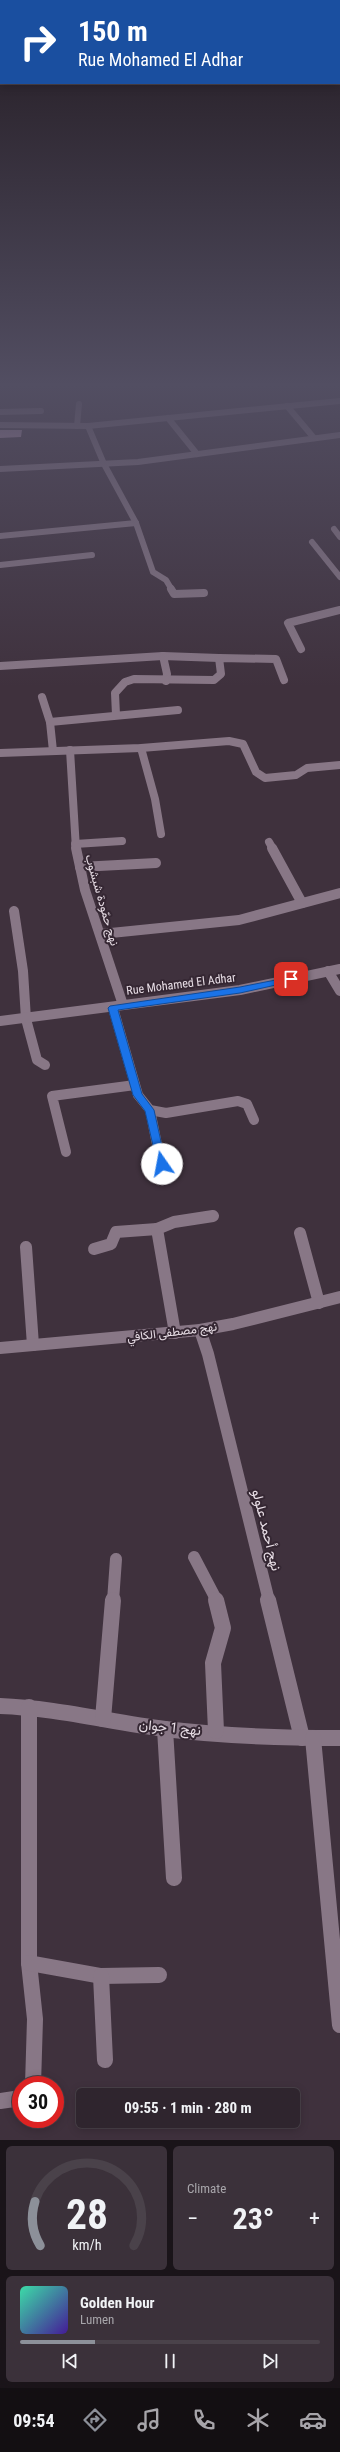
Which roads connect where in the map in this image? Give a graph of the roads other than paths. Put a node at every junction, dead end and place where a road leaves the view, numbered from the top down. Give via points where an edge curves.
1 (116, 487) edge
2 (136, 523) junction
3 (334, 529) dead end
4 (0, 536) edge
5 (340, 536) edge
6 (312, 542) dead end
7 (92, 555) dead end
8 (0, 556) edge
9 (1, 565) edge
10 (340, 577) edge
11 (204, 593) dead end
12 (340, 610) edge
13 (301, 649) dead end
14 (163, 656) junction
15 (219, 658) junction
16 (0, 666) edge
17 (284, 680) dead end
18 (166, 681) junction
19 (42, 697) dead end
20 (178, 710) dead end
21 (116, 715) junction
22 (50, 722) junction
23 (141, 748) junction
24 (70, 750) junction
25 (53, 751) junction
26 (0, 753) edge
27 (340, 765) edge
28 (161, 834) dead end
29 (122, 841) dead end
30 (269, 842) dead end
31 (75, 844) junction
32 (156, 863) dead end
33 (80, 867) junction
34 (340, 893) edge
35 (302, 903) junction
36 (14, 911) dead end
37 (101, 934) junction
38 (340, 969) edge
39 (328, 971) junction
40 (340, 991) edge
41 (123, 1005) junction
42 (113, 1008) junction
43 (26, 1019) junction
44 (0, 1021) edge
45 (45, 1065) dead end
46 (134, 1085) junction
47 (150, 1110) junction
48 (254, 1120) dead end
49 (66, 1152) dead end
50 (162, 1164) dead end
51 (213, 1216) dead end
52 (157, 1229) junction
53 (300, 1232) dead end
54 (26, 1247) dead end
55 (94, 1249) dead end
56 (340, 1297) edge
57 (318, 1303) junction
58 (200, 1330) junction
59 (175, 1334) junction
60 (34, 1345) junction
61 (0, 1348) edge
62 (194, 1557) dead end
63 (116, 1559) dead end
64 (0, 1706) edge
65 (29, 1707) junction
66 (103, 1719) junction
67 (166, 1729) junction
68 (216, 1731) junction
69 (307, 1738) junction
70 (340, 1738) edge
71 (174, 1878) dead end
72 (29, 1963) junction
73 (159, 1975) dead end
74 (101, 1976) junction
75 (340, 2025) edge
76 (105, 2060) dead end
77 (33, 2076) edge
78 (12, 2099) edge
79 (0, 2101) edge

1 - 2 street
2 - 4 street
2 - 11 street via 153,572 166,580 173,594
3 - 5 street
6 - 10 street
7 - 9 street
8 - 9 street
12 - 13 street via 288,623
14 - 15 street
14 - 16 street
14 - 18 street
15 - 17 street via 276,659
15 - 18 street via 221,674 216,679
18 - 21 street via 142,679 125,682 114,693
19 - 22 street
20 - 21 street
21 - 22 street
22 - 25 street
23 - 24 street
23 - 27 street via 223,741 240,743 244,746 256,772 265,778 296,775 307,768
23 - 28 street via 155,799
24 - 25 street
24 - 31 street, نهج حمّودة شبشوب
25 - 26 street
29 - 31 street
30 - 35 street
31 - 33 street, نهج حمّودة شبشوب
32 - 33 street
33 - 37 street, نهج حمّودة شبشوب via 85,890
34 - 35 street
35 - 37 street via 239,920
36 - 43 street via 23,970
37 - 41 street, نهج حمّودة شبشوب
38 - 39 street, Rue Mohamed El Adhar
39 - 40 street
39 - 41 street, Rue Mohamed El Adhar via 240,990
41 - 42 street, Rue Mohamed El Adhar
42 - 43 street, Rue Mohamed El Adhar
42 - 46 street
43 - 44 street, Rue Mohamed El Adhar
43 - 45 street via 37,1060
46 - 47 street via 138,1095
46 - 49 street via 52,1096
47 - 48 street via 166,1112 238,1101 247,1104
47 - 50 street
51 - 52 street via 174,1222
52 - 55 street via 116,1232 111,1244
52 - 59 street
53 - 57 street
54 - 60 street
56 - 57 street, نهج مصطفى الكافي
57 - 58 street, نهج مصطفى الكافي
58 - 59 street, نهج مصطفى الكافي
58 - 69 street, نهج أحمد علولو
59 - 60 street, نهج مصطفى الكافي
60 - 61 street, نهج مصطفى الكافي
62 - 68 street via 217,1602 223,1628 213,1663
63 - 66 street
64 - 65 street, نهج 1 جوان
65 - 66 street, نهج 1 جوان
65 - 72 street
66 - 67 street, نهج 1 جوان
67 - 68 street, نهج 1 جوان
67 - 71 street
68 - 69 street, نهج 1 جوان
69 - 70 street, نهج 1 جوان
69 - 75 street, نهج أحمد علولو
72 - 74 street
72 - 77 street via 35,2019
73 - 74 street
74 - 76 street
78 - 79 street

